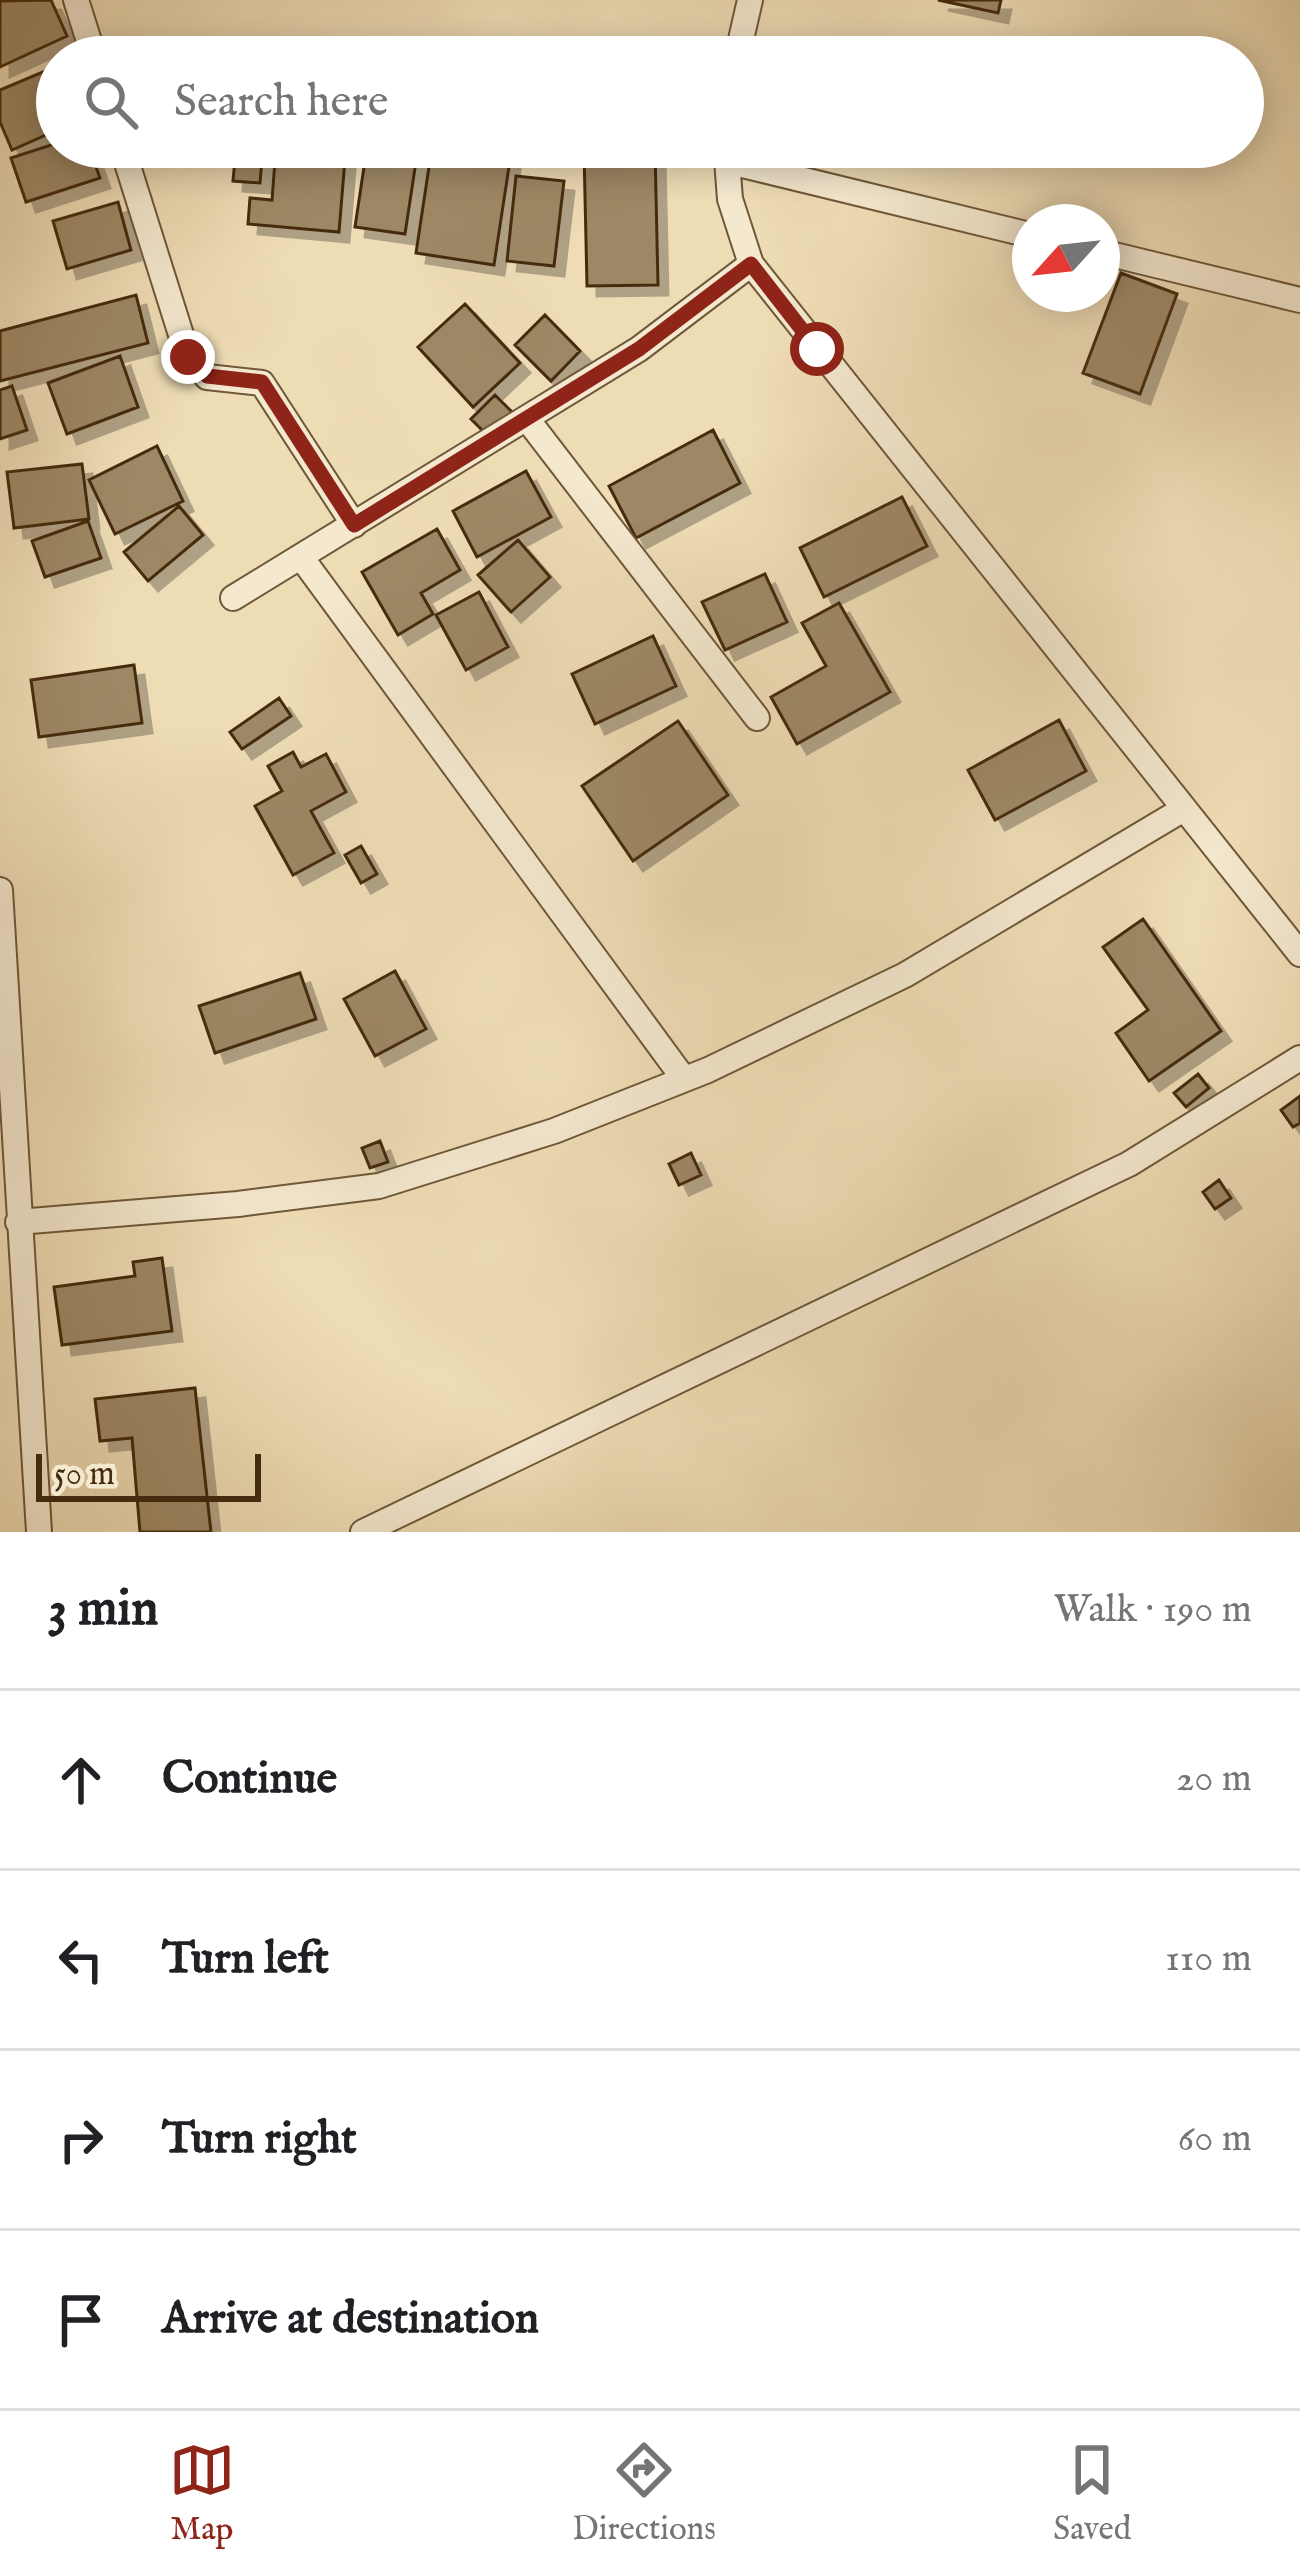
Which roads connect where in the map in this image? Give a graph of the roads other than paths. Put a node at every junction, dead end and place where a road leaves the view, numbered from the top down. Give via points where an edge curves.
1 (76, 0) edge
2 (750, 0) edge
3 (87, 36) edge
4 (742, 36) edge
5 (129, 168) edge
6 (727, 168) edge
7 (779, 168) edge
8 (1012, 230) edge
9 (1120, 256) edge
10 (751, 264) junction
11 (1300, 300) edge
12 (527, 419) junction
13 (354, 525) junction
14 (301, 557) junction
15 (233, 598) dead end
16 (757, 718) dead end
17 (1182, 810) junction
18 (0, 890) edge
19 (1300, 954) edge
20 (1300, 1058) edge
21 (684, 1079) junction
22 (18, 1222) junction
23 (39, 1532) edge
24 (363, 1532) edge

1 - 3 street
2 - 4 street
5 - 13 street via 188,357 207,376 262,382
6 - 10 street
7 - 8 street
9 - 11 street
10 - 12 street via 639,349
10 - 17 street
12 - 13 street
12 - 16 street
13 - 14 street
14 - 15 street
14 - 21 street
17 - 19 street
17 - 21 street via 905,975
18 - 22 street
20 - 24 street via 1129,1164
21 - 22 street via 380,1186
22 - 23 street

